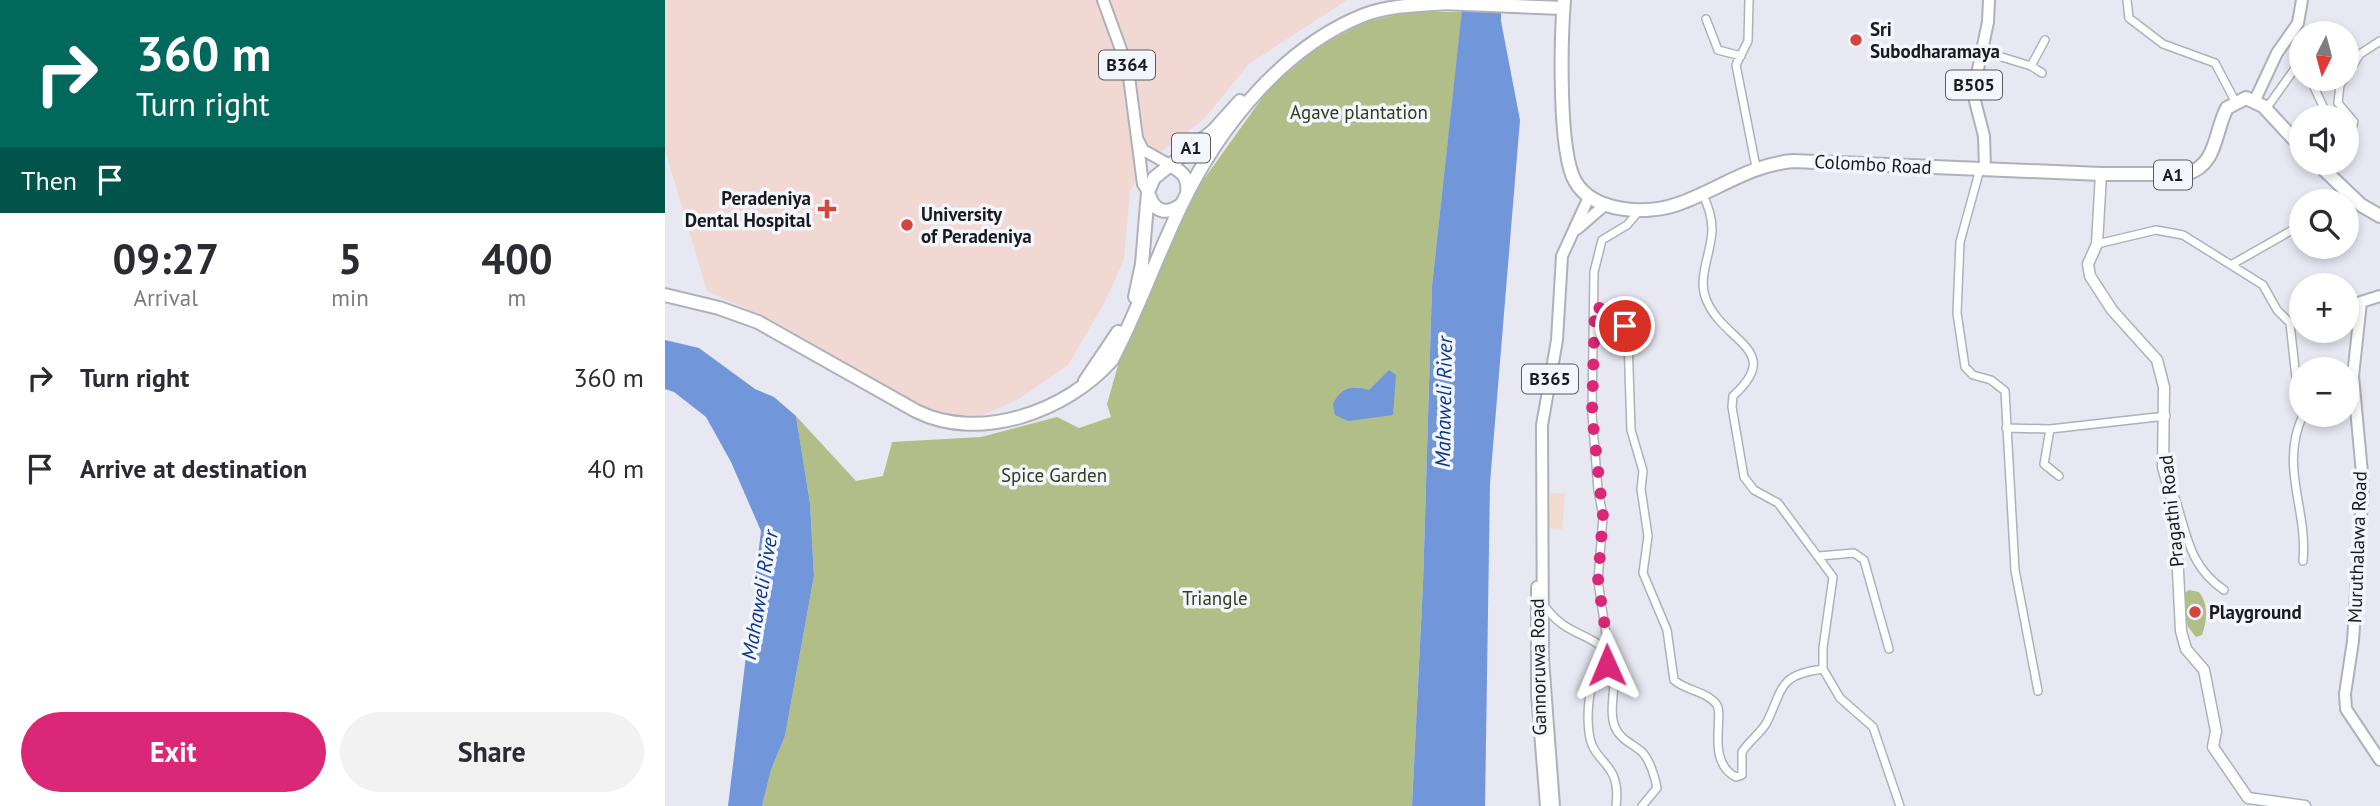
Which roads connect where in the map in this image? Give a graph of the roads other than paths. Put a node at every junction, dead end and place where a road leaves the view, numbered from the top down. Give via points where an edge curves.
1 (1103, 0) edge
2 (1406, 0) edge
3 (1749, 0) edge
4 (1989, 0) edge
5 (2127, 0) edge
6 (2302, 0) edge
7 (1448, 4) junction
8 (1563, 4) edge
9 (1706, 19) dead end
10 (2045, 40) dead end
11 (2380, 41) edge
12 (1982, 51) junction
13 (1741, 56) junction
14 (2359, 56) edge
15 (2031, 66) junction
16 (2042, 73) dead end
17 (2289, 73) edge
18 (2235, 101) junction
19 (2260, 105) junction
20 (1135, 135) junction
21 (2289, 135) edge
22 (1170, 165) junction
23 (1756, 167) junction
24 (1983, 169) junction
25 (2101, 174) junction
26 (2330, 175) edge
27 (1148, 192) junction
28 (1702, 193) junction
29 (1589, 197) junction
30 (1184, 200) junction
31 (1605, 204) junction
32 (1640, 209) junction
33 (2380, 216) edge
34 (2289, 232) edge
35 (1572, 233) junction
36 (2097, 244) junction
37 (2231, 265) junction
38 (665, 295) edge
39 (2380, 296) edge
40 (1595, 305) junction
41 (2294, 357) edge
42 (1085, 382) junction
43 (2166, 416) junction
44 (2297, 427) edge
45 (2006, 428) junction
46 (2050, 429) junction
47 (2164, 461) junction
48 (2059, 476) dead end
49 (1541, 528) junction
50 (1819, 556) junction
51 (2303, 561) dead end
52 (2224, 590) dead end
53 (1543, 604) junction
54 (1889, 649) dead end
55 (1609, 654) junction
56 (1823, 668) junction
57 (2038, 691) dead end
58 (2380, 760) edge
59 (1548, 783) junction
60 (1546, 806) edge
61 (1554, 806) edge
62 (1616, 806) edge
63 (1642, 806) edge
64 (1900, 806) edge
65 (2305, 806) edge

1 - 20 main road, B364 via 1128,69
2 - 7 highway, A1
2 - 22 highway, A1 via 1365,8 1296,46 1259,78 1213,131
3 - 13 street via 1748,41
4 - 12 main road, B505
5 - 18 street via 2129,18 2164,44 2215,63
6 - 19 main road via 2298,23 2277,53
7 - 8 highway, A1
7 - 30 highway, A1 via 1366,15 1295,56 1250,100
8 - 29 highway, A1 via 1567,152 1573,178
9 - 13 street via 1718,50
10 - 15 street
11 - 14 street
12 - 15 street
12 - 24 main road, B505 via 1973,100 1984,136
13 - 23 street via 1736,65
15 - 16 street
17 - 19 street
18 - 19 highway via 2246,98
18 - 25 highway, Colombo Road / A1 via 2225,111 2211,156 2196,170 2173,175
19 - 21 highway
20 - 22 main road via 1143,150
20 - 27 main road, B364
22 - 27 highway, A1 via 1154,178
22 - 30 highway via 1185,175
23 - 24 highway, Colombo Road / A1 via 1806,160
23 - 28 highway, Colombo Road / A1
24 - 25 highway, Colombo Road / A1
24 - 45 street via 1960,242 1957,313 1965,367 2005,391
25 - 36 street, Pragathi Road
26 - 33 highway
27 - 30 highway via 1152,206 1167,212
27 - 42 highway, A1 via 1138,288 1125,319
28 - 32 highway, Colombo Road / A1 via 1669,207
28 - 50 street via 1712,230 1704,294 1712,315 1748,347 1755,364 1751,380 1733,396 1744,477 1754,491 1778,503
29 - 31 highway, Colombo Road / A1
29 - 35 main road, Gannoruwa Road / B365
30 - 42 highway, A1 via 1118,348 1097,376
31 - 32 highway, Colombo Road / A1
31 - 35 main road
32 - 40 street via 1599,246
34 - 37 street
35 - 49 main road, Gannoruwa Road / B365 via 1562,256 1557,340 1542,425
36 - 37 street via 2156,230 2183,235
36 - 43 street, Pragathi Road via 2088,264 2090,276 2112,310 2157,360
37 - 41 street via 2263,285 2290,323
38 - 42 highway, A1 via 758,323 943,422 972,425 1020,416 1063,398
39 - 58 main road, Muruthalawa Road via 2361,302 2353,376 2363,484 2345,694 2346,709
40 - 55 street via 1592,414 1603,516 1598,581
40 - 56 street via 1625,326 1628,339 1631,430 1643,471 1648,536 1645,585 1667,630 1674,680 1704,694 1717,706 1716,744 1730,774 1742,775 1742,752 1768,720 1782,686 1791,676
43 - 46 street
43 - 47 street, Pragathi Road
44 - 51 street via 2291,467 2305,540
45 - 46 street
45 - 57 street via 2015,570
46 - 48 street via 2044,464
47 - 52 street via 2192,554 2208,579
47 - 65 street, Pragathi Road via 2181,631 2186,649 2204,670 2216,731 2213,747 2248,797
49 - 53 main road, Gannoruwa Road / B365
49 - 59 main road, Gannoruwa Road / B365 via 1536,658
50 - 54 street via 1854,553 1864,559
50 - 56 street via 1834,584
53 - 55 street via 1562,626
53 - 59 main road, Gannoruwa Road / B365
55 - 62 street via 1607,665 1593,683 1588,730 1592,745 1617,778
55 - 63 street via 1615,676 1611,697 1615,726 1621,737 1644,754 1656,781 1657,788
56 - 64 street via 1840,698 1874,727
59 - 60 main road, Gannoruwa Road / B365
59 - 61 main road, Gannoruwa Road / B365

